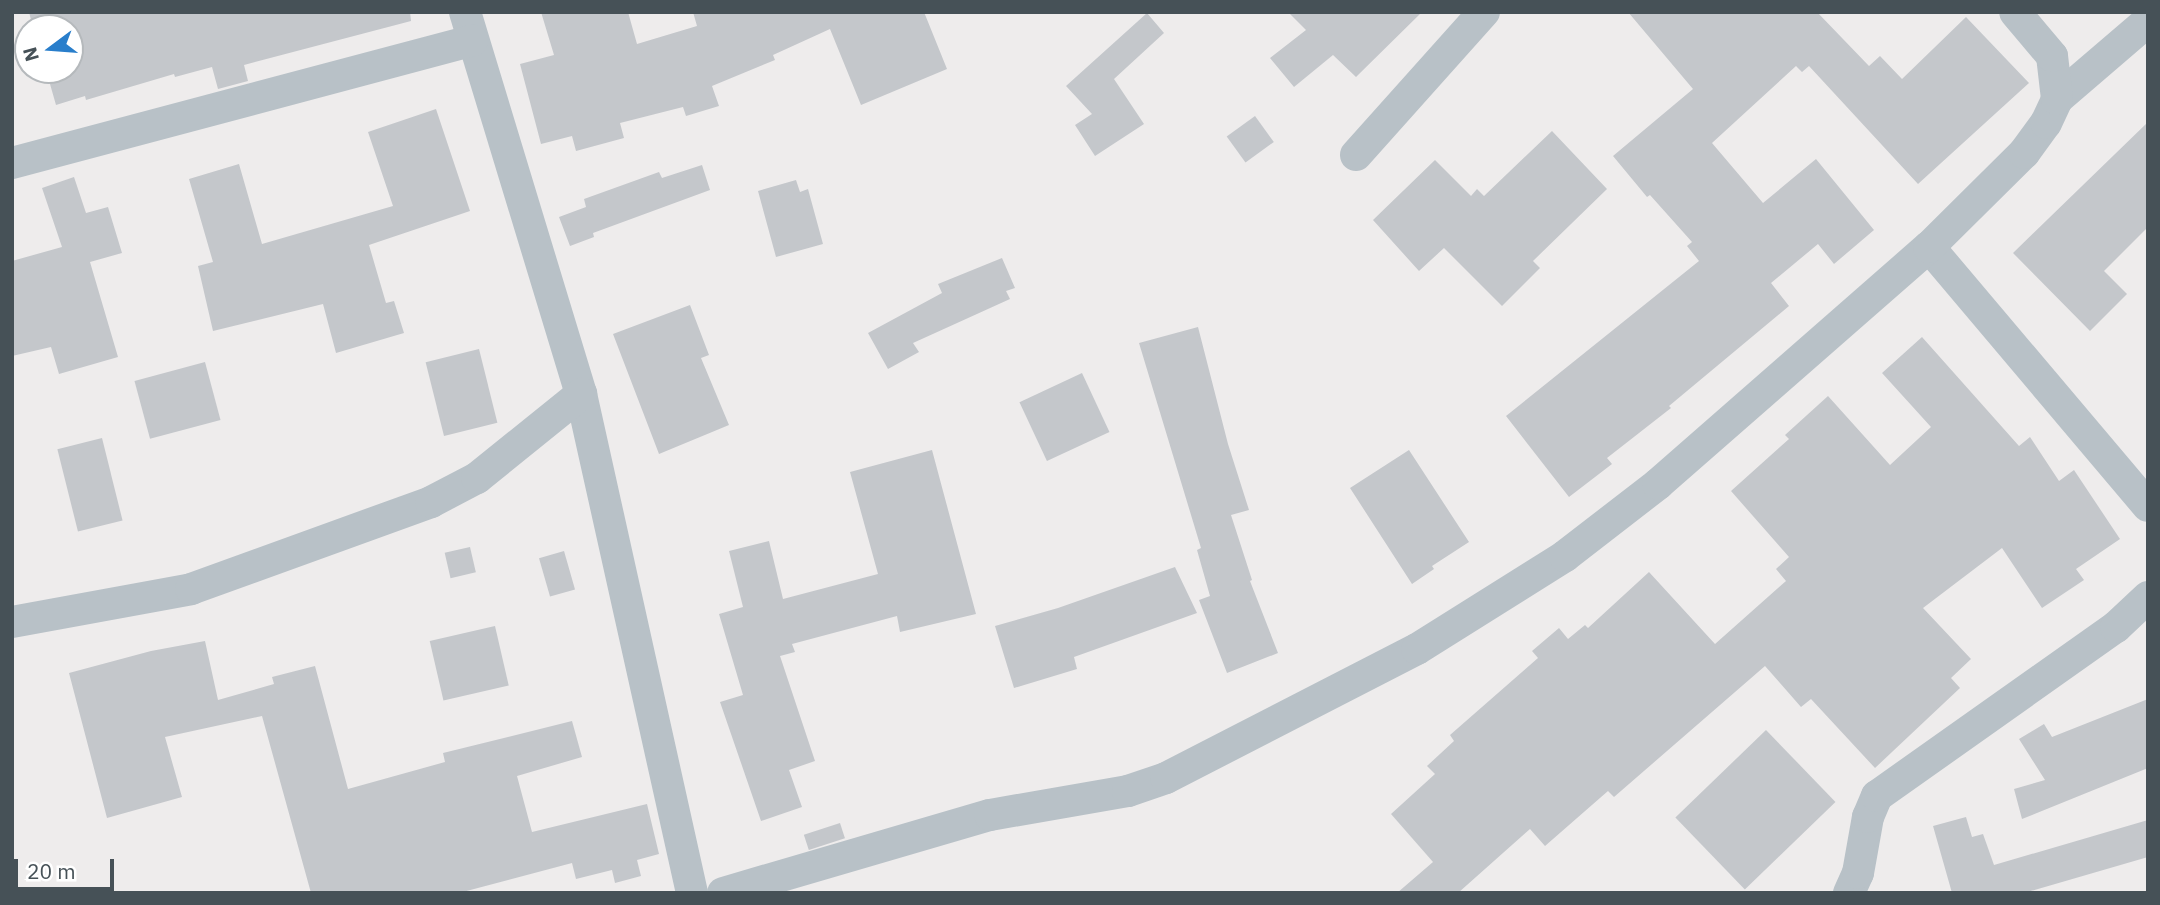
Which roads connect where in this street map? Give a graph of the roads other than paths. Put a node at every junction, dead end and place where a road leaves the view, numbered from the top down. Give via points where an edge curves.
1 (1484, 12) edge
2 (2015, 12) edge
3 (2148, 21) edge
4 (469, 26) edge
5 (2057, 99) junction
6 (1356, 155) dead end
7 (12, 163) edge
8 (1929, 247) junction
9 (581, 394) junction
10 (2148, 506) edge
11 (2148, 597) edge
12 (12, 622) edge
13 (692, 893) edge
14 (723, 893) edge
15 (1849, 893) edge

1 - 6 street
2 - 5 street via 2052,56
3 - 5 street
4 - 7 street
4 - 9 street
5 - 8 street via 2024,153
8 - 10 street
8 - 14 street via 1648,492 1565,556 1417,649 1166,778 1128,791 990,815
9 - 12 street via 477,478 431,502 191,589
9 - 13 street
11 - 15 street via 2116,627 1877,796

